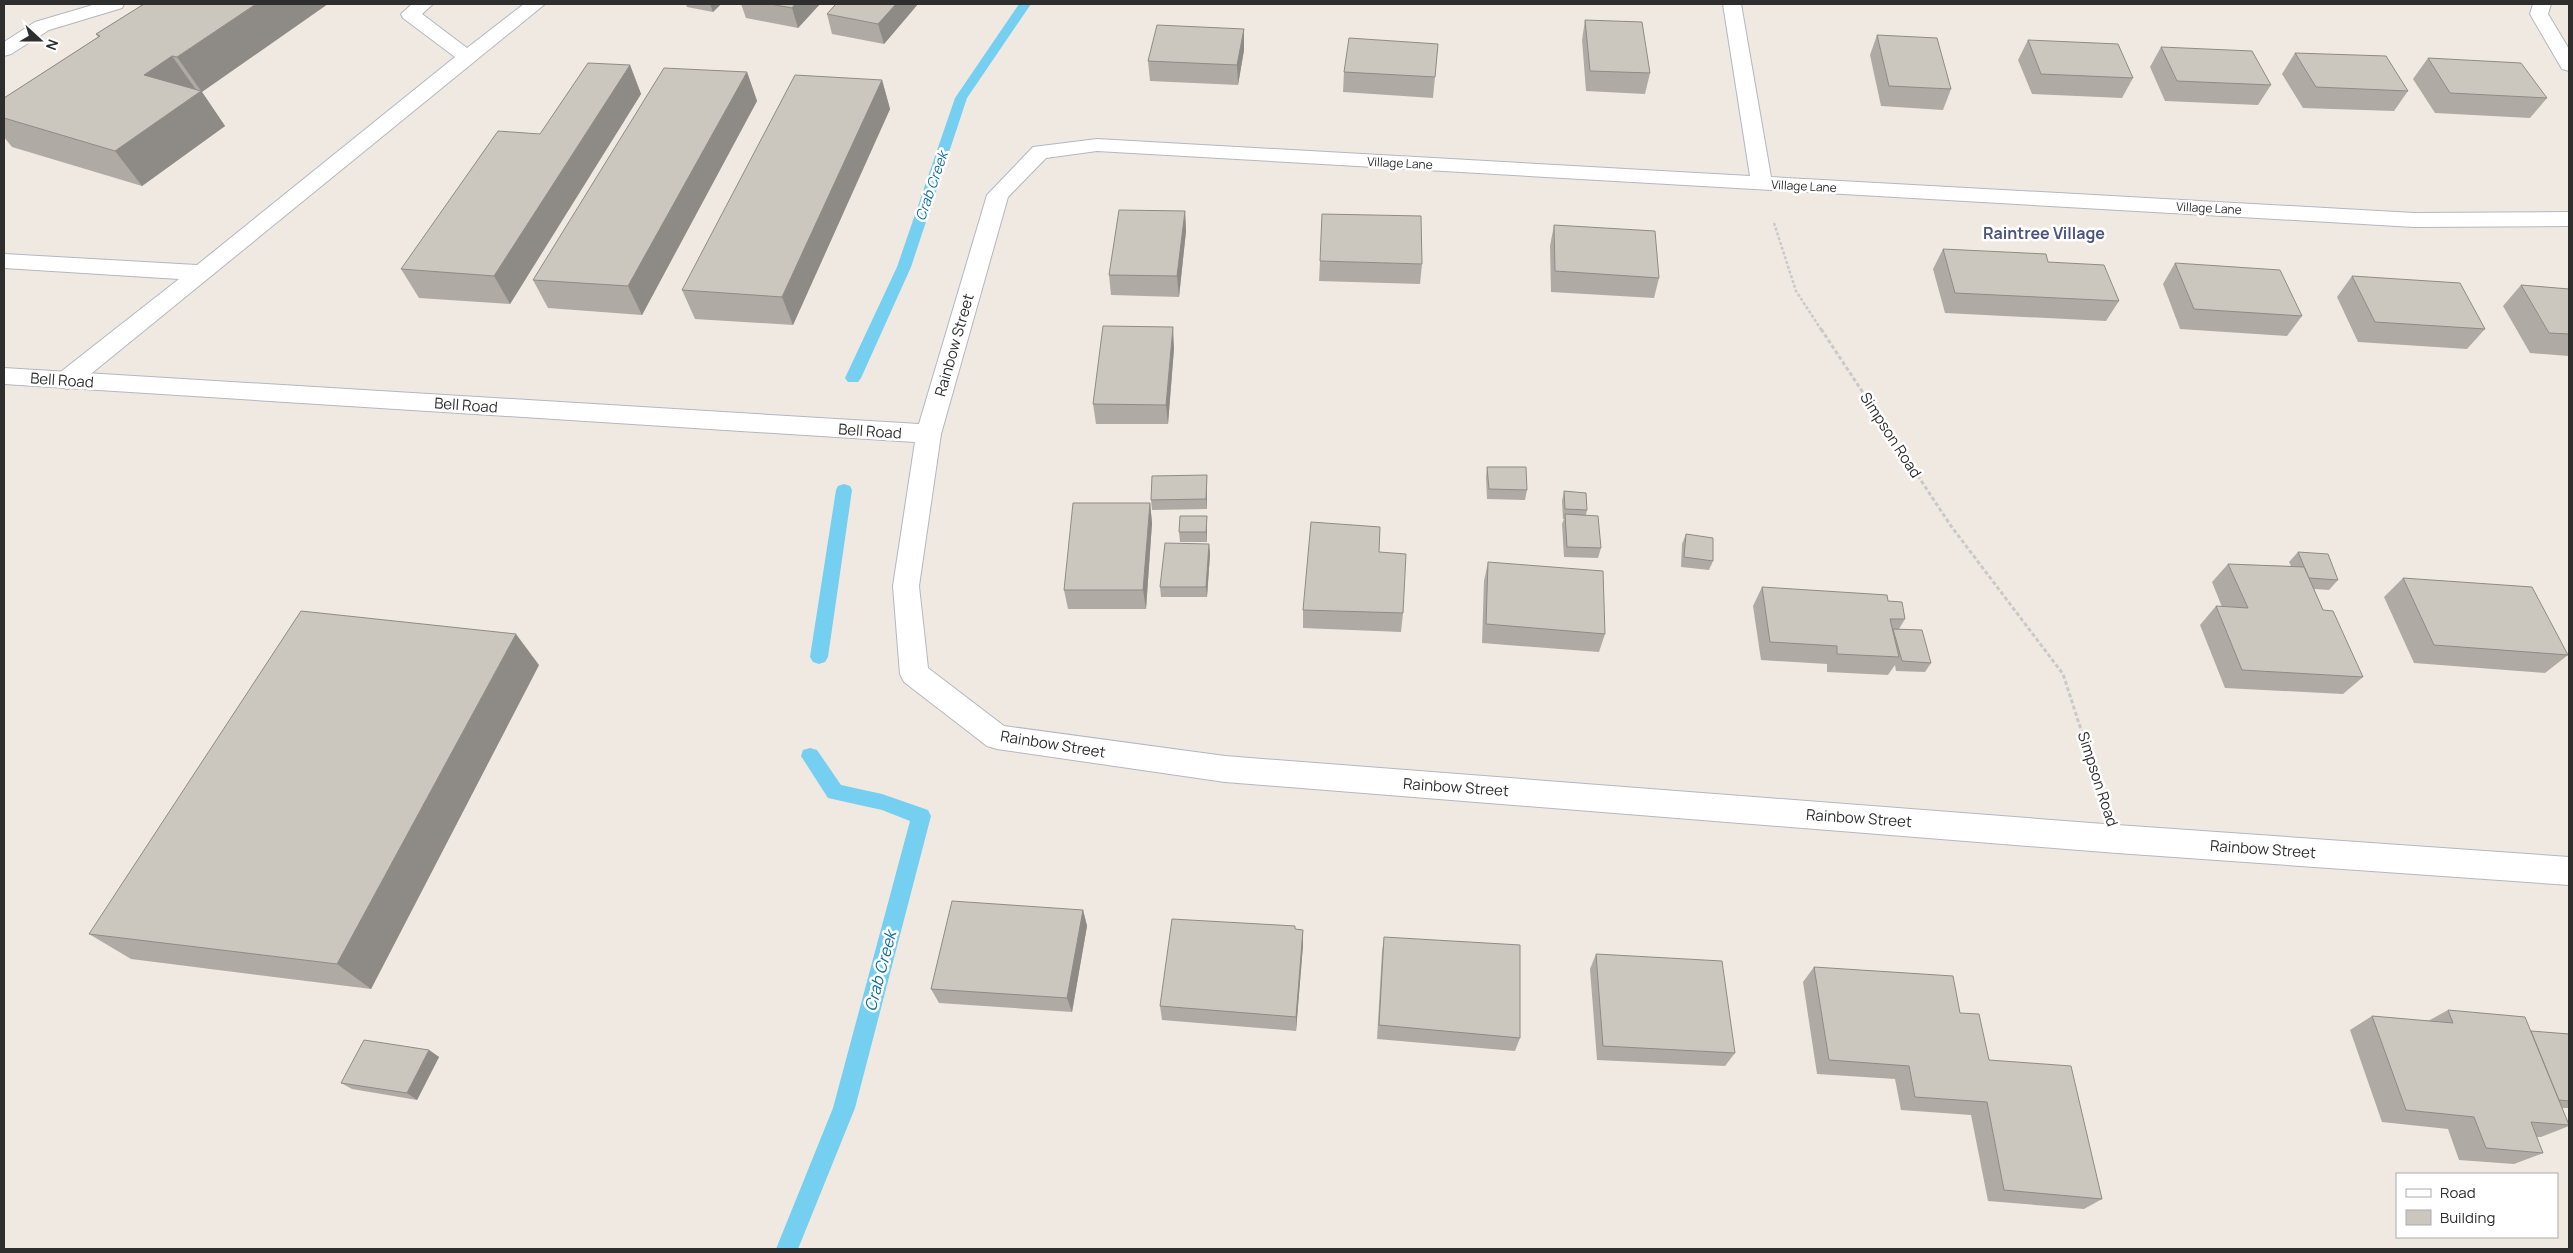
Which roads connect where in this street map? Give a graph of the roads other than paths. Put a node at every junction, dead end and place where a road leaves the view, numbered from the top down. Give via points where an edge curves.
1 (115, 4) edge
2 (424, 4) edge
3 (536, 4) edge
4 (1732, 4) edge
5 (2542, 4) edge
6 (4, 50) edge
7 (467, 57) junction
8 (2569, 65) edge
9 (1040, 152) joint
10 (1762, 184) junction
11 (2569, 220) edge
12 (4, 261) edge
13 (202, 273) junction
14 (4, 376) edge
15 (67, 380) junction
16 (929, 434) junction
17 (2569, 871) edge

1 - 6 street via 42,26
2 - 7 street via 410,14
3 - 7 street
4 - 10 street
5 - 8 street via 2539,14
7 - 13 street
9 - 10 street, Village Lane via 1097,145
9 - 16 street, Rainbow Street via 998,195
10 - 11 street, Village Lane via 2414,220
12 - 13 street
13 - 15 street
14 - 15 street, Bell Road
15 - 16 street, Bell Road
16 - 17 street, Rainbow Street via 906,586 914,674 997,737 1225,769

